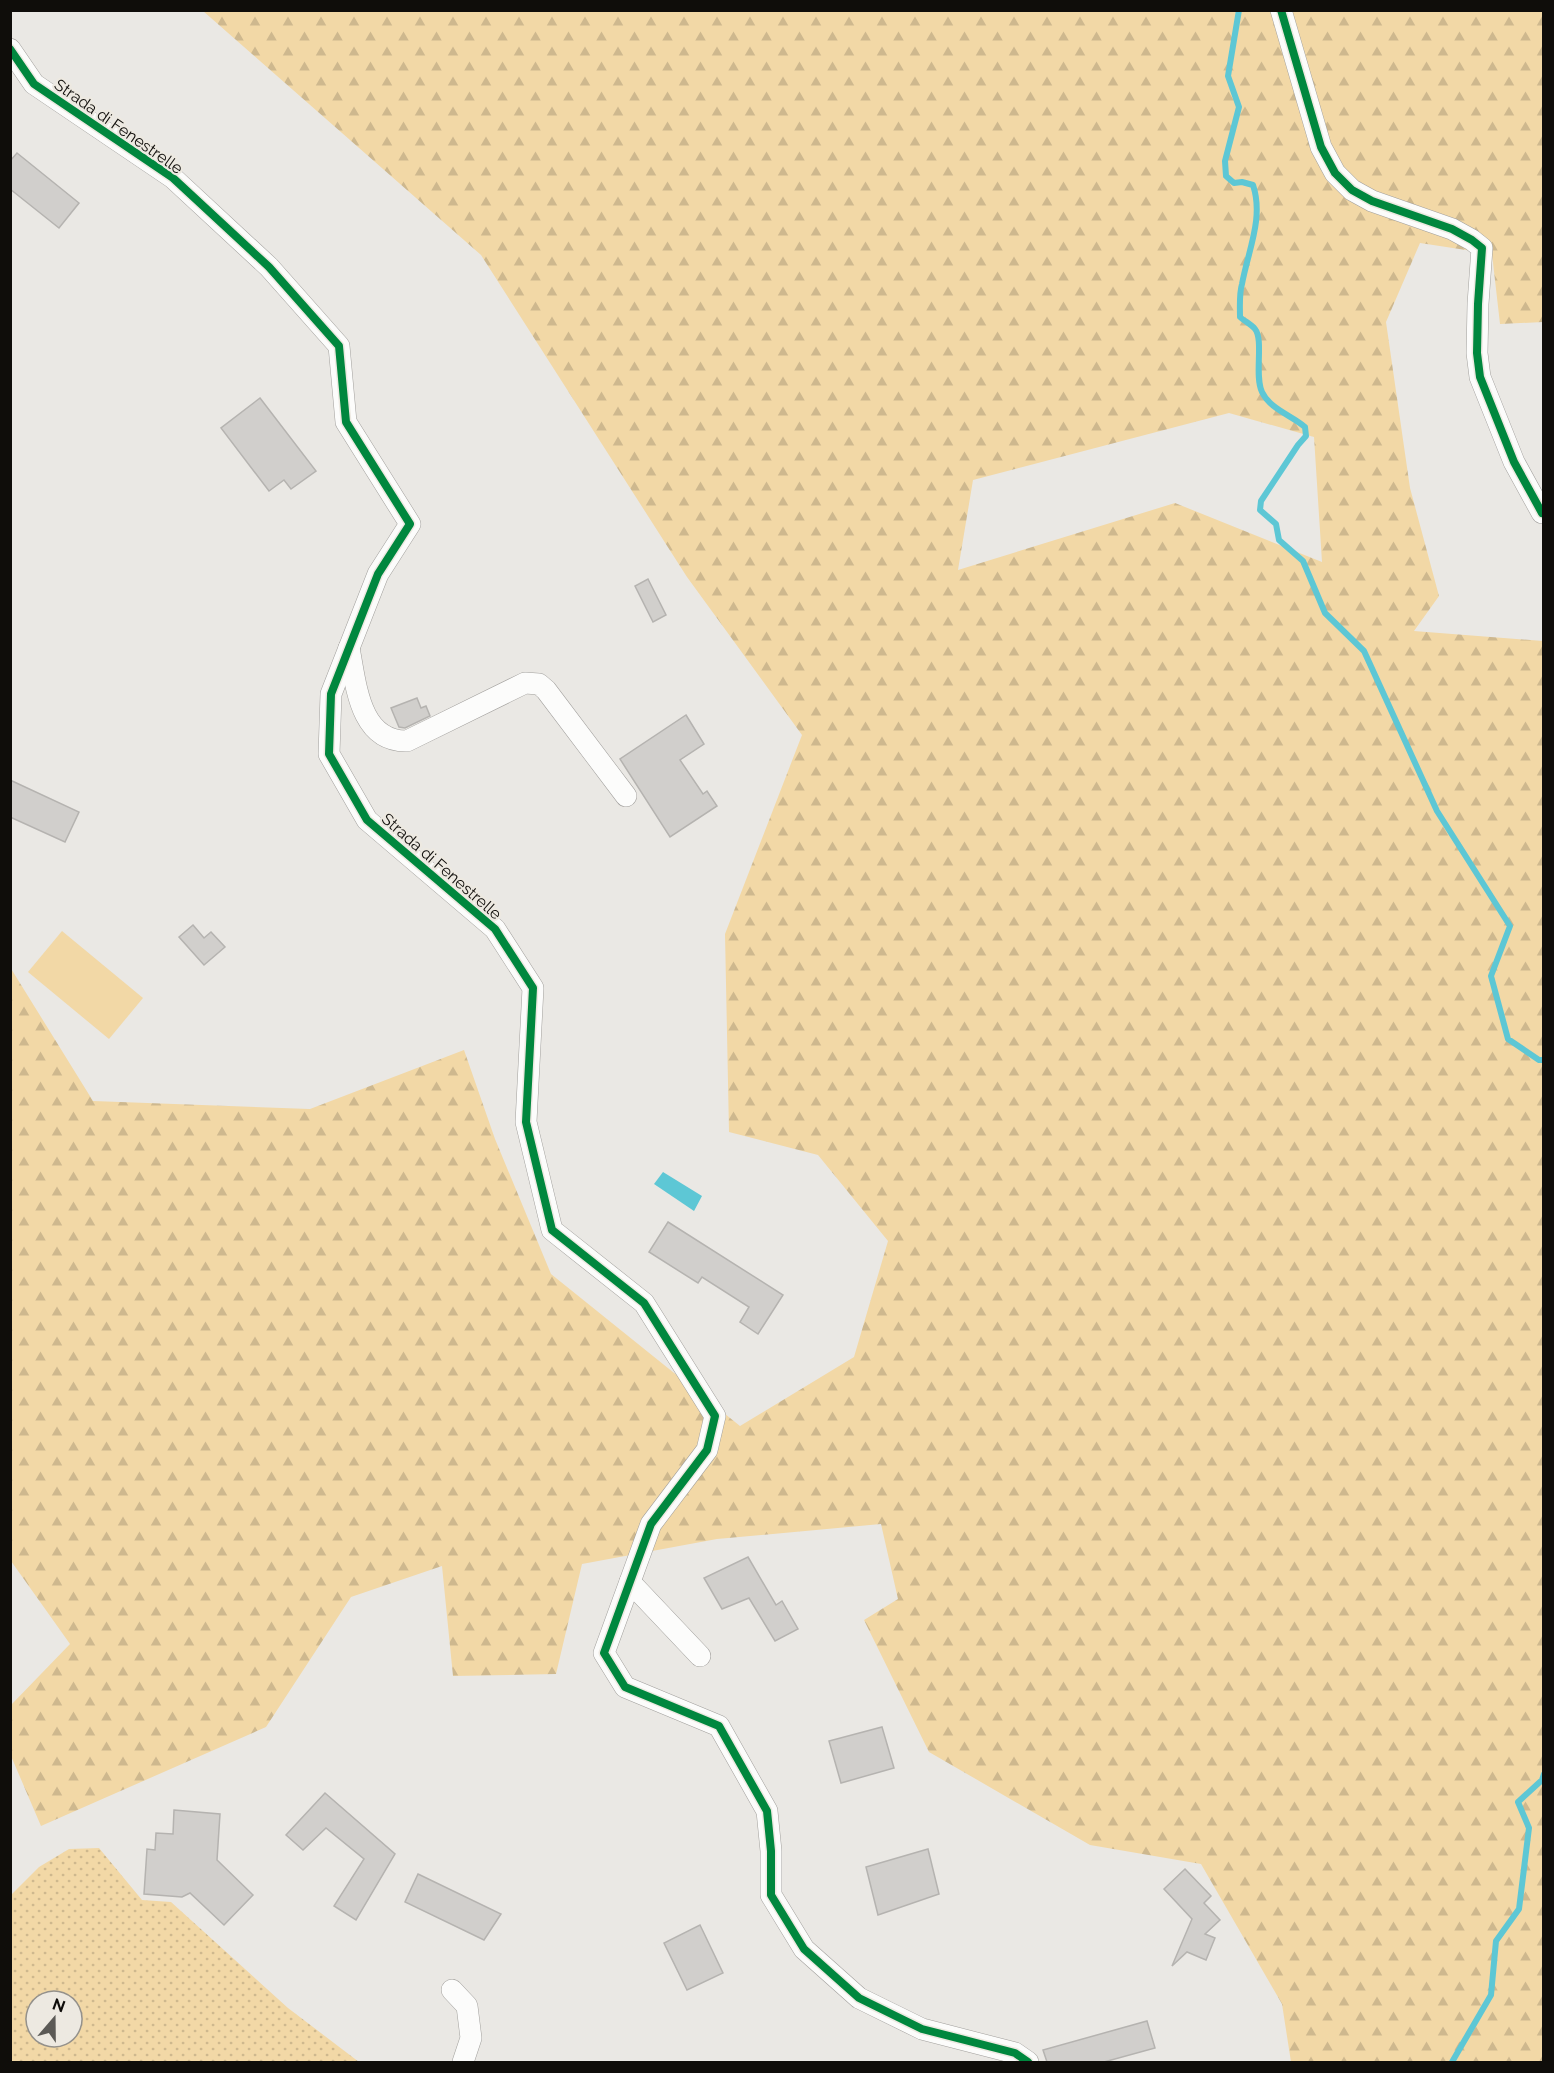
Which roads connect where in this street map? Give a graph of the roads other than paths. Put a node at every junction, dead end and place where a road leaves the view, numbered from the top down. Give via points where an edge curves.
1 (1281, 10) edge
2 (10, 49) edge
3 (1542, 513) dead end
4 (349, 647) junction
5 (626, 796) dead end
6 (630, 1582) junction
7 (699, 1656) dead end
8 (452, 1990) dead end
9 (463, 2062) edge
10 (1028, 2062) edge

1 - 3 street via 1321,147 1335,173 1352,190 1372,201 1452,230 1482,248 1477,353 1480,377 1514,462
2 - 4 street, Strada di Fenestrelle via 34,84 182,186 269,267 339,346 346,422 410,524 378,574
4 - 5 street via 363,711 385,736 407,741 525,683 539,684
4 - 6 street, Strada di Fenestrelle via 331,694 329,754 367,820 495,929 534,988 526,1122 552,1230 644,1303 715,1416 707,1450 651,1524
6 - 7 street
6 - 10 street, Strada di Fenestrelle via 604,1653 625,1687 719,1726 767,1811 771,1895 804,1949 859,1998 922,2030 1015,2053
8 - 9 street via 467,2006 471,2038

